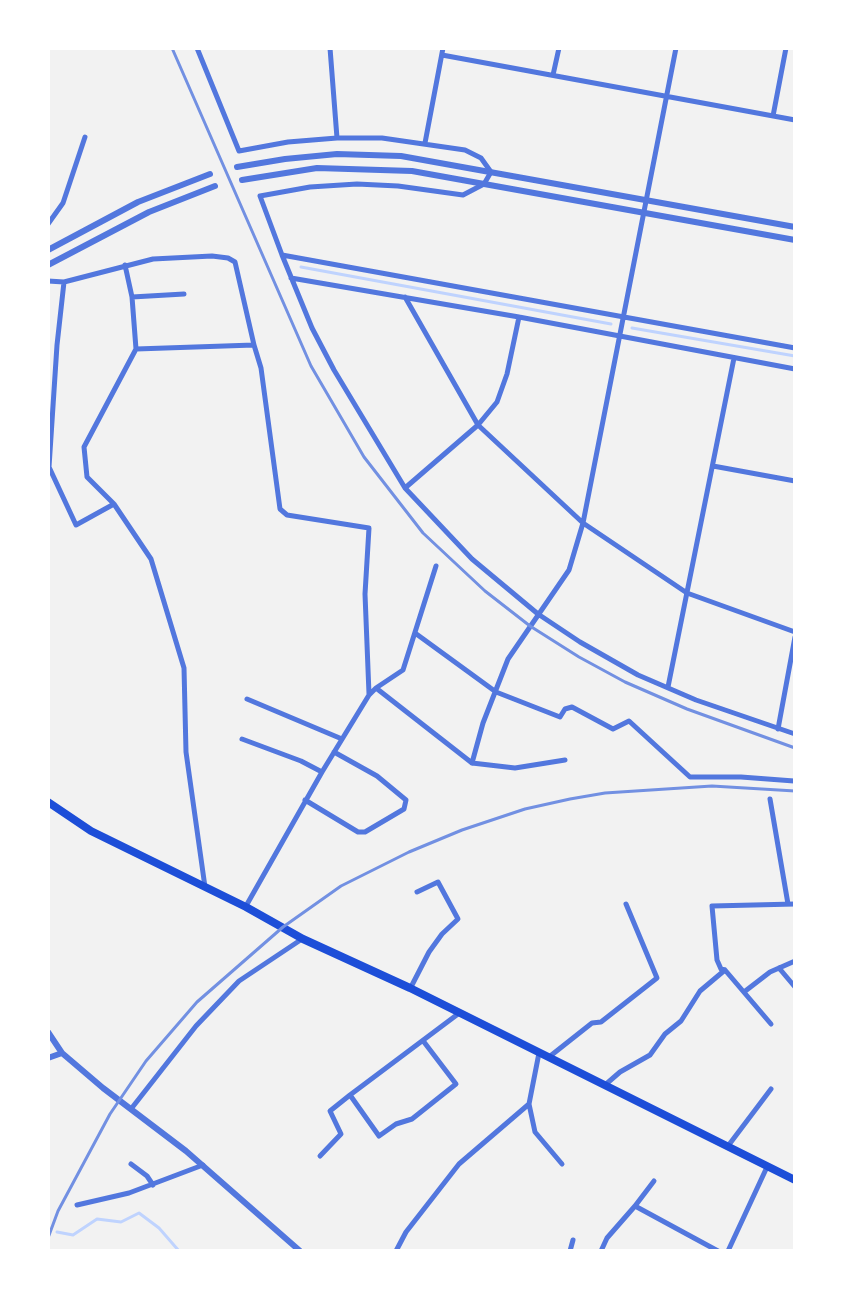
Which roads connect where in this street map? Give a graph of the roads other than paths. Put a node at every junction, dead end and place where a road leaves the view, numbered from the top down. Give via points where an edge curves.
1 (197, 48) edge
2 (330, 48) edge
3 (559, 48) edge
4 (676, 48) edge
5 (786, 48) edge
6 (442, 52) edge
7 (553, 75) junction
8 (667, 95) junction
9 (773, 116) junction
10 (795, 120) edge
11 (85, 137) dead end
12 (337, 138) junction
13 (425, 143) junction
14 (237, 167) dead end
15 (491, 172) junction
16 (210, 174) dead end
17 (242, 180) dead end
18 (484, 184) junction
19 (215, 186) dead end
20 (647, 200) junction
21 (644, 213) junction
22 (48, 224) edge
23 (795, 227) edge
24 (795, 240) edge
25 (48, 250) edge
26 (282, 255) junction
27 (48, 265) edge
28 (125, 265) junction
29 (291, 278) junction
30 (48, 281) edge
31 (64, 282) junction
32 (184, 294) dead end
33 (132, 297) junction
34 (405, 297) junction
35 (519, 317) junction
36 (623, 317) junction
37 (619, 338) junction
38 (254, 345) junction
39 (795, 348) edge
40 (136, 349) junction
41 (734, 358) junction
42 (795, 369) edge
43 (478, 425) junction
44 (713, 466) junction
45 (795, 481) edge
46 (405, 488) junction
47 (114, 504) junction
48 (583, 523) junction
49 (436, 566) dead end
50 (687, 593) junction
51 (538, 614) junction
52 (415, 633) junction
53 (795, 634) edge
54 (668, 687) junction
55 (376, 688) junction
56 (496, 692) junction
57 (369, 695) junction
58 (247, 699) dead end
59 (778, 729) junction
60 (795, 734) edge
61 (242, 739) dead end
62 (342, 739) junction
63 (334, 752) junction
64 (565, 760) dead end
65 (472, 763) junction
66 (322, 772) junction
67 (794, 781) edge
68 (770, 799) dead end
69 (305, 800) junction
70 (48, 802) edge
71 (205, 887) junction
72 (417, 892) dead end
73 (626, 904) dead end
74 (791, 904) edge
75 (246, 907) junction
76 (303, 939) junction
77 (795, 961) edge
78 (779, 968) junction
79 (725, 970) junction
80 (795, 987) edge
81 (410, 988) junction
82 (744, 992) junction
83 (458, 1014) junction
84 (771, 1024) dead end
85 (48, 1032) edge
86 (424, 1042) junction
87 (62, 1053) junction
88 (539, 1053) junction
89 (548, 1057) junction
90 (48, 1058) edge
91 (605, 1085) junction
92 (771, 1089) dead end
93 (350, 1095) junction
94 (529, 1104) junction
95 (131, 1109) junction
96 (728, 1146) junction
97 (320, 1156) dead end
98 (131, 1164) dead end
99 (562, 1164) dead end
100 (203, 1165) junction
101 (767, 1166) junction
102 (795, 1180) edge
103 (654, 1181) dead end
104 (153, 1185) junction
105 (77, 1205) dead end
106 (635, 1206) junction
107 (573, 1240) dead end
108 (298, 1251) edge
109 (396, 1251) edge
110 (570, 1251) edge
111 (601, 1251) edge
112 (718, 1251) edge
113 (728, 1251) edge

1 - 12 street via 239,151
2 - 12 street
3 - 7 street
4 - 8 street
5 - 9 street
6 - 7 street
6 - 13 street
7 - 8 street
8 - 9 street
8 - 20 street
9 - 10 street
11 - 22 street via 63,203
12 - 13 street
13 - 15 street via 465,150 481,158
14 - 15 street via 353,153
15 - 18 street
15 - 20 street
16 - 25 street via 138,202
17 - 18 street via 345,167 412,171
18 - 21 street
18 - 26 street via 463,195 357,184 260,196
19 - 27 street via 149,212
20 - 21 street
20 - 23 street
21 - 24 street
21 - 36 street
26 - 29 street
26 - 36 street
28 - 31 street
28 - 33 street
28 - 38 street via 187,256 235,262
29 - 34 street
29 - 46 street via 334,370
30 - 31 street
31 - 47 street via 49,467 76,525
32 - 33 street
33 - 40 street
34 - 35 street
34 - 43 street
35 - 37 street
35 - 43 street via 497,402
36 - 37 street
36 - 39 street
37 - 41 street
37 - 48 street
38 - 40 street
38 - 57 street via 280,509 287,515 369,528
40 - 47 street via 84,447 87,477
41 - 42 street
41 - 44 street
43 - 46 street
43 - 48 street
44 - 45 street
44 - 50 street
46 - 51 street via 472,559
47 - 71 street via 151,559 184,668 186,752
48 - 50 street
48 - 51 street via 569,570
49 - 52 street
50 - 53 street
50 - 54 street
51 - 54 street via 599,654
51 - 56 street via 508,659
52 - 55 street via 403,670
52 - 56 street
53 - 59 street
54 - 59 street
55 - 57 street
55 - 65 street
56 - 65 street
56 - 67 street via 560,717 572,707 613,729 629,721 690,777
57 - 62 street
58 - 62 street
59 - 60 street
61 - 66 street
62 - 63 street
63 - 66 street
63 - 69 street via 377,776 406,800 404,809 358,832
64 - 65 street via 515,768
66 - 69 street
68 - 74 street
69 - 75 street
70 - 71 highway via 91,831
71 - 75 highway
72 - 81 street via 438,882 458,919 429,952
73 - 89 street via 657,978
74 - 79 street via 712,906 717,960
75 - 76 highway
76 - 81 highway
76 - 95 street via 239,981
77 - 78 street
78 - 80 street
78 - 82 street
79 - 82 street
79 - 91 street via 700,991 650,1055
81 - 83 highway
82 - 84 street
83 - 86 street
83 - 88 highway
85 - 87 street
86 - 93 street
86 - 93 street via 456,1084 412,1119 379,1136
87 - 90 street
87 - 95 street
88 - 89 highway
88 - 94 street
89 - 91 highway
91 - 96 highway
92 - 96 street
93 - 97 street via 330,1111 341,1134
94 - 99 street via 535,1132
94 - 109 street via 459,1164
95 - 100 street
96 - 101 highway
98 - 104 street
100 - 104 street
100 - 108 street
101 - 102 highway
101 - 113 street
103 - 106 street
104 - 105 street
106 - 111 street
106 - 112 street
107 - 110 street

